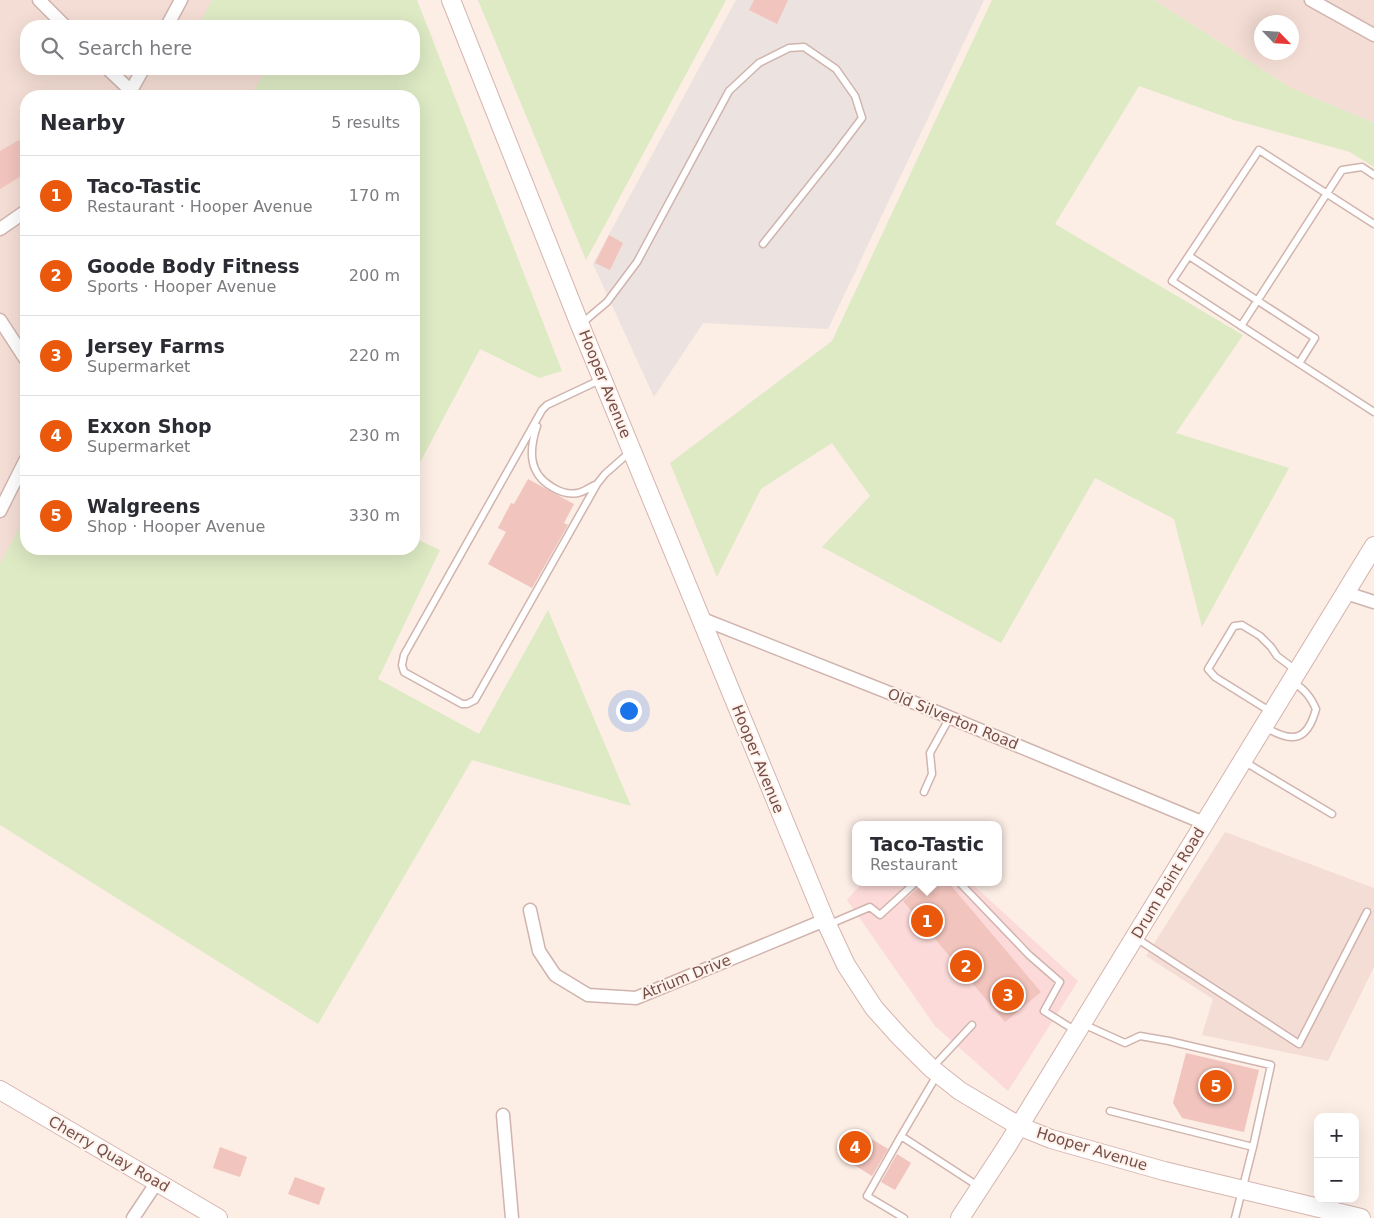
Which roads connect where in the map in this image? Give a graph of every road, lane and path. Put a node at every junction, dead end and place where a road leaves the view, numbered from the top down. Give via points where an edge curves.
1 (39, 0) edge
2 (181, 0) edge
3 (451, 0) edge
4 (1311, 0) edge
5 (59, 20) edge
6 (170, 20) edge
7 (1374, 34) edge
8 (113, 75) edge
9 (140, 75) edge
10 (126, 90) edge
11 (131, 90) edge
12 (1374, 175) edge
13 (1326, 194) junction
14 (20, 215) edge
15 (1374, 224) edge
16 (0, 229) edge
17 (763, 244) dead end
18 (1189, 256) junction
19 (1257, 300) junction
20 (0, 320) edge
21 (580, 325) junction
22 (1241, 326) junction
23 (20, 351) edge
24 (1300, 362) junction
25 (602, 379) junction
26 (542, 410) junction
27 (1374, 412) edge
28 (632, 450) junction
29 (20, 471) edge
30 (597, 484) junction
31 (0, 511) edge
32 (1374, 546) edge
33 (1346, 593) junction
34 (1374, 602) edge
35 (700, 618) junction
36 (1294, 676) junction
37 (950, 717) junction
38 (1268, 719) junction
39 (1243, 760) junction
40 (924, 792) dead end
41 (1332, 814) dead end
42 (1204, 823) junction
43 (912, 886) edge
44 (963, 886) edge
45 (530, 910) dead end
46 (1367, 912) dead end
47 (826, 922) junction
48 (1135, 937) junction
49 (972, 1025) dead end
50 (1080, 1028) junction
51 (934, 1071) junction
52 (0, 1090) edge
53 (1110, 1111) dead end
54 (503, 1115) dead end
55 (1019, 1126) junction
56 (901, 1136) junction
57 (1253, 1147) junction
58 (157, 1182) junction
59 (980, 1187) junction
60 (1243, 1190) junction
61 (133, 1218) edge
62 (218, 1218) edge
63 (512, 1218) edge
64 (904, 1218) edge
65 (960, 1218) edge
66 (1235, 1218) edge
67 (1359, 1218) edge

1 - 5 street
2 - 6 street
3 - 21 main road, Hooper Avenue
4 - 7 street
8 - 10 street
9 - 11 street
12 - 13 lane via 1362,167 1342,170
13 - 15 lane
13 - 18 lane via 1259,150
13 - 19 lane
14 - 16 street
17 - 21 lane via 862,118 855,96 836,70 804,47 789,48 759,63 729,91 637,262 607,302
18 - 19 lane
18 - 22 lane via 1172,281
19 - 22 lane
19 - 24 lane via 1315,338
20 - 23 street
21 - 25 main road, Hooper Avenue
22 - 24 lane via 1290,359
24 - 27 lane
25 - 26 lane
25 - 28 main road, Hooper Avenue
26 - 30 lane via 531,454 543,482 563,494 578,493
26 - 30 lane via 404,655 404,672 462,704 475,700
28 - 30 lane
28 - 35 main road, Hooper Avenue
29 - 31 street
32 - 33 main road, Drum Point Road
33 - 34 street
33 - 36 main road, Drum Point Road
35 - 37 street, Old Silverton Road
35 - 47 main road, Hooper Avenue
36 - 38 main road, Drum Point Road
36 - 38 lane via 1316,709 1313,720 1304,733 1294,738 1281,736
36 - 38 lane via 1260,636 1242,625 1234,626 1208,668
37 - 40 lane via 930,753 932,774
37 - 42 street, Old Silverton Road
38 - 39 main road, Drum Point Road
39 - 41 lane
39 - 42 main road, Drum Point Road
42 - 48 main road, Drum Point Road
43 - 47 lane via 880,916 870,907
44 - 50 lane via 1029,955 1060,982 1044,1011
45 - 47 street, Atrium Drive via 539,951 556,975 588,995 636,998
46 - 48 lane via 1299,1044
47 - 51 main road, Hooper Avenue via 846,965 874,1008
48 - 50 main road, Drum Point Road
49 - 51 lane
50 - 55 main road, Drum Point Road
50 - 57 lane via 1125,1044 1140,1036 1271,1065
51 - 55 main road, Hooper Avenue via 960,1091
51 - 56 lane
52 - 58 main road, Cherry Quay Road
53 - 57 lane
54 - 63 street
55 - 59 main road, Drum Point Road
55 - 60 main road, Hooper Avenue via 1057,1141
56 - 59 lane
56 - 64 lane via 867,1196
57 - 60 lane
58 - 61 street
58 - 62 main road, Cherry Quay Road
59 - 65 main road, Drum Point Road
60 - 66 lane
60 - 67 main road, Hooper Avenue via 1310,1209

